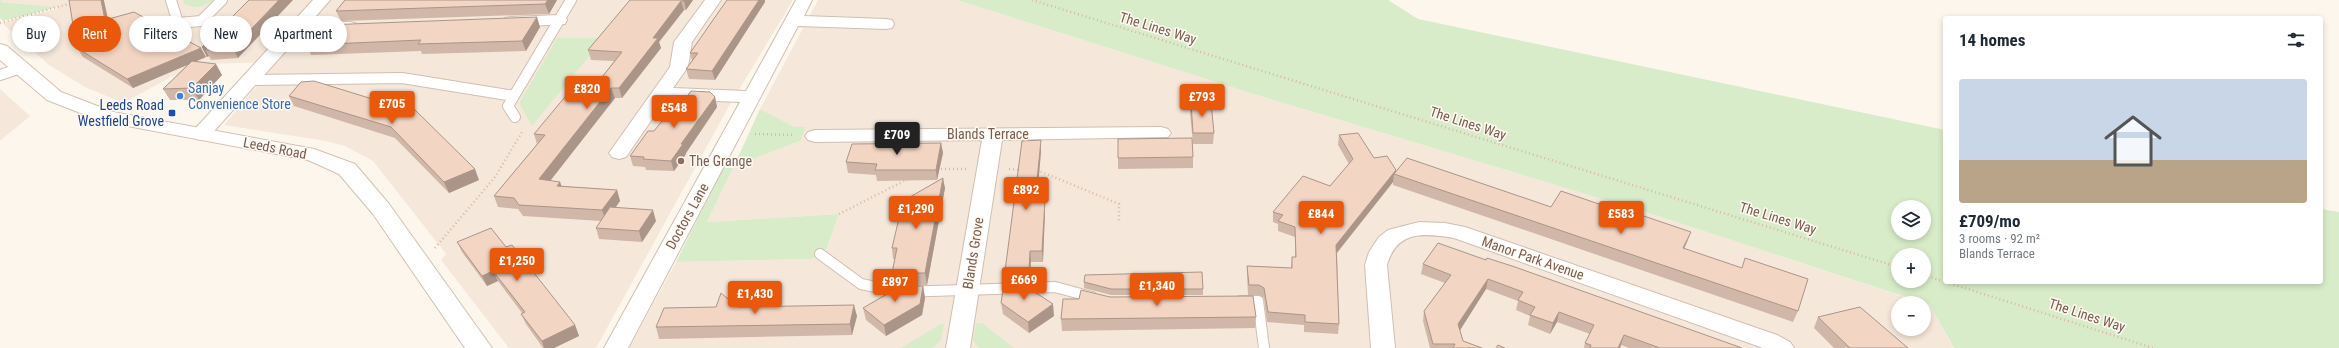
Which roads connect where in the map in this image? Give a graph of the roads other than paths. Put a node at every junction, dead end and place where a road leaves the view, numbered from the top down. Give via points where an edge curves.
1 (172, 0) edge
2 (222, 0) edge
3 (322, 0) edge
4 (571, 0) edge
5 (713, 0) edge
6 (804, 0) edge
7 (308, 16) edge
8 (559, 20) junction
9 (792, 21) junction
10 (495, 22) edge
11 (886, 24) dead end
12 (368, 26) edge
13 (347, 27) edge
14 (0, 50) edge
15 (275, 52) edge
16 (21, 68) junction
17 (0, 75) edge
18 (250, 80) junction
19 (661, 93) junction
20 (514, 96) junction
21 (752, 96) junction
22 (515, 116) road end
23 (1161, 133) dead end
24 (201, 134) junction
25 (993, 134) junction
26 (815, 136) road end
27 (619, 153) dead end
28 (820, 254) dead end
29 (967, 290) junction
30 (1103, 300) edge
31 (1227, 301) edge
32 (479, 348) edge
33 (616, 348) edge
34 (958, 348) edge
35 (1264, 348) edge
36 (1383, 348) edge
37 (1782, 348) edge

1 - 2 lane via 178,23 201,21
3 - 7 street
4 - 8 lane
5 - 19 street via 683,42 679,67
6 - 9 street, Doctors Lane
8 - 10 street
8 - 20 lane
9 - 11 street
9 - 21 street, Doctors Lane
12 - 13 street
14 - 16 street, Leeds Road
15 - 18 street
16 - 17 lane
16 - 24 street, Leeds Road via 54,96 108,117
18 - 20 lane via 402,78
18 - 24 street
19 - 21 street
19 - 27 street
20 - 22 lane via 508,106
21 - 33 street, Doctors Lane
23 - 25 street, Blands Terrace
24 - 32 street, Leeds Road via 314,155 347,169 381,208
25 - 26 street, Blands Terrace
25 - 29 street, Blands Grove
28 - 29 lane via 861,284 900,292
29 - 30 lane via 1055,287
29 - 34 street, Blands Grove
31 - 35 lane via 1258,301
36 - 37 street, Manor Park Avenue via 1377,252 1386,241 1400,233 1418,228 1458,232 1769,341

